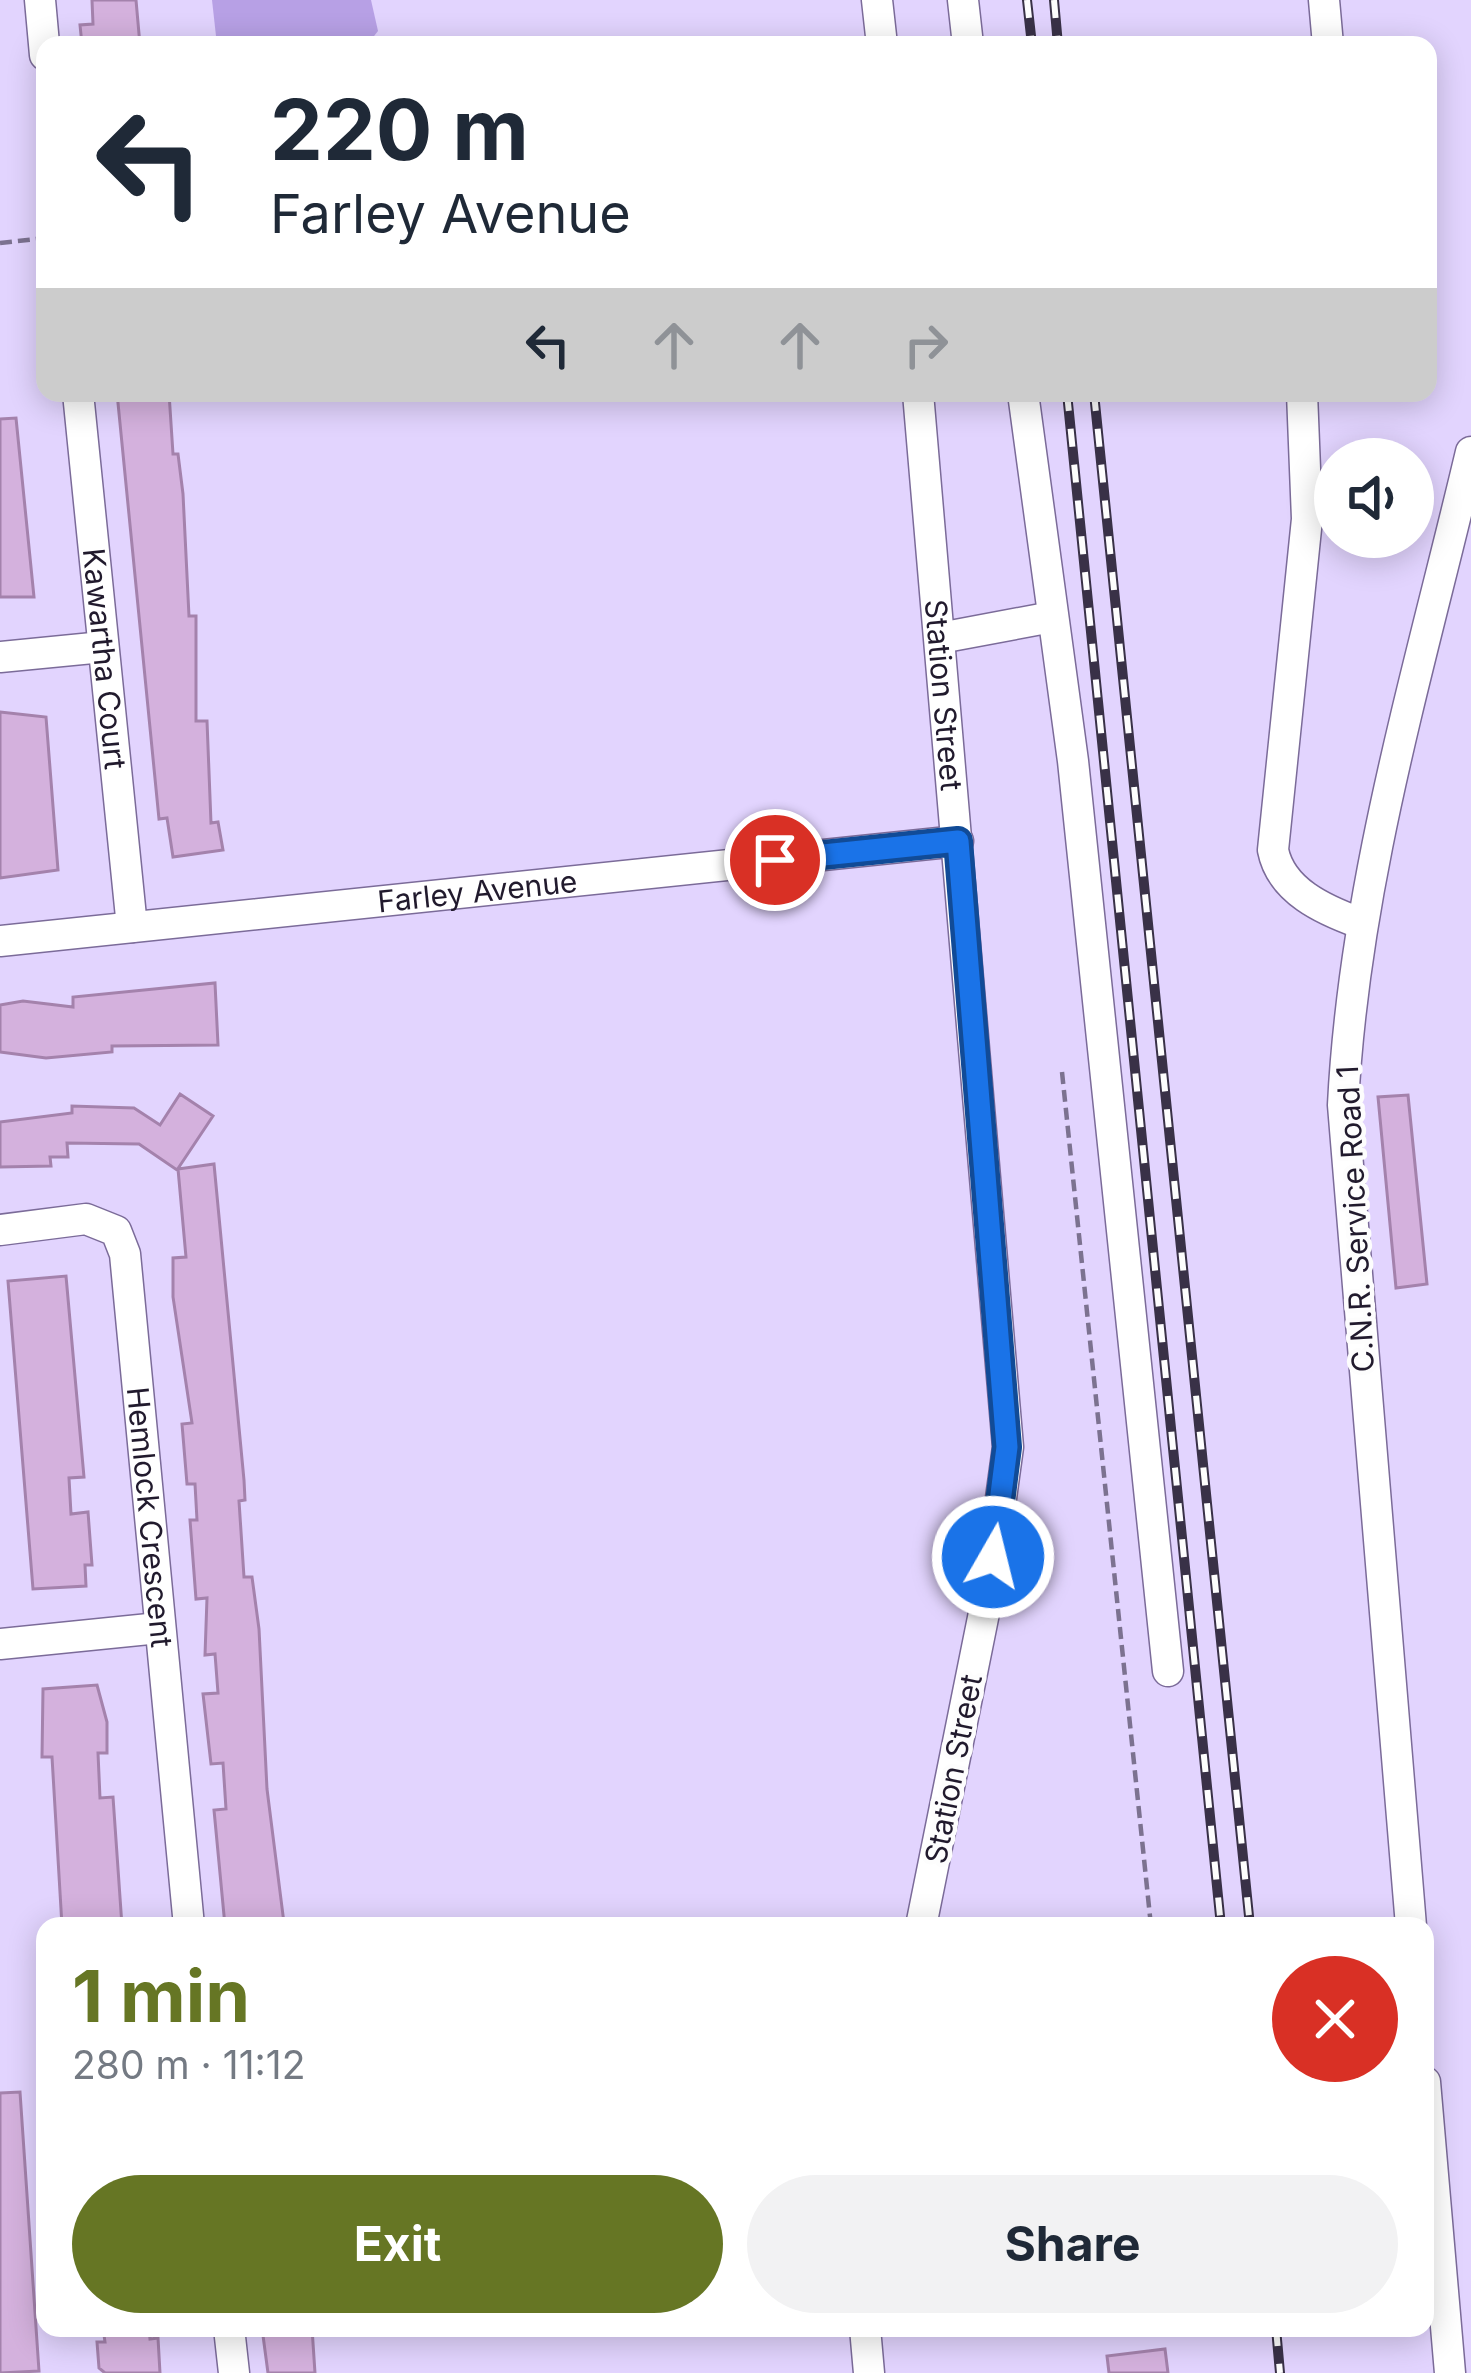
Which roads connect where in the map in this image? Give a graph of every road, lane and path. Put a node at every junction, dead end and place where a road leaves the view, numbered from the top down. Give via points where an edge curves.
1 (40, 0) edge
2 (877, 0) edge
3 (963, 0) edge
4 (1324, 0) edge
5 (43, 36) edge
6 (881, 36) edge
7 (967, 36) edge
8 (1327, 36) edge
9 (36, 239) edge
10 (0, 244) edge
11 (79, 402) edge
12 (919, 402) edge
13 (1024, 402) edge
14 (1303, 402) edge
15 (1471, 452) edge
16 (1052, 617) junction
17 (940, 638) junction
18 (103, 647) junction
19 (0, 657) edge
20 (958, 841) junction
21 (1360, 923) junction
22 (132, 927) junction
23 (0, 941) edge
24 (1062, 1072) dead end
25 (0, 1229) edge
26 (159, 1628) junction
27 (0, 1644) edge
28 (1168, 1672) dead end
29 (188, 1917) edge
30 (923, 1917) edge
31 (1149, 1917) edge
32 (1411, 1917) edge
33 (1434, 2187) edge
34 (231, 2337) edge
35 (866, 2337) edge
36 (234, 2373) edge
37 (869, 2373) edge
38 (1450, 2373) edge

1 - 5 street
2 - 6 street
3 - 7 street
4 - 8 street
9 - 10 path
11 - 18 street, Kawartha Court
12 - 17 street, Station Street
13 - 16 street
14 - 21 street via 1306,519 1274,850 1289,884
15 - 21 street, C.N.R. Service Road 1
16 - 17 street
16 - 28 street
17 - 20 street, Station Street
18 - 19 street
18 - 22 street, Kawartha Court
20 - 22 street, Farley Avenue
20 - 30 street, Station Street via 1007,1447 988,1593
21 - 32 street, C.N.R. Service Road 1 via 1343,1125
22 - 23 street, Farley Avenue
24 - 31 path
25 - 26 street, Hemlock Crescent via 86,1219 116,1231 125,1254
26 - 27 street
26 - 29 street, Hemlock Crescent
33 - 38 street
34 - 36 street
35 - 37 street

